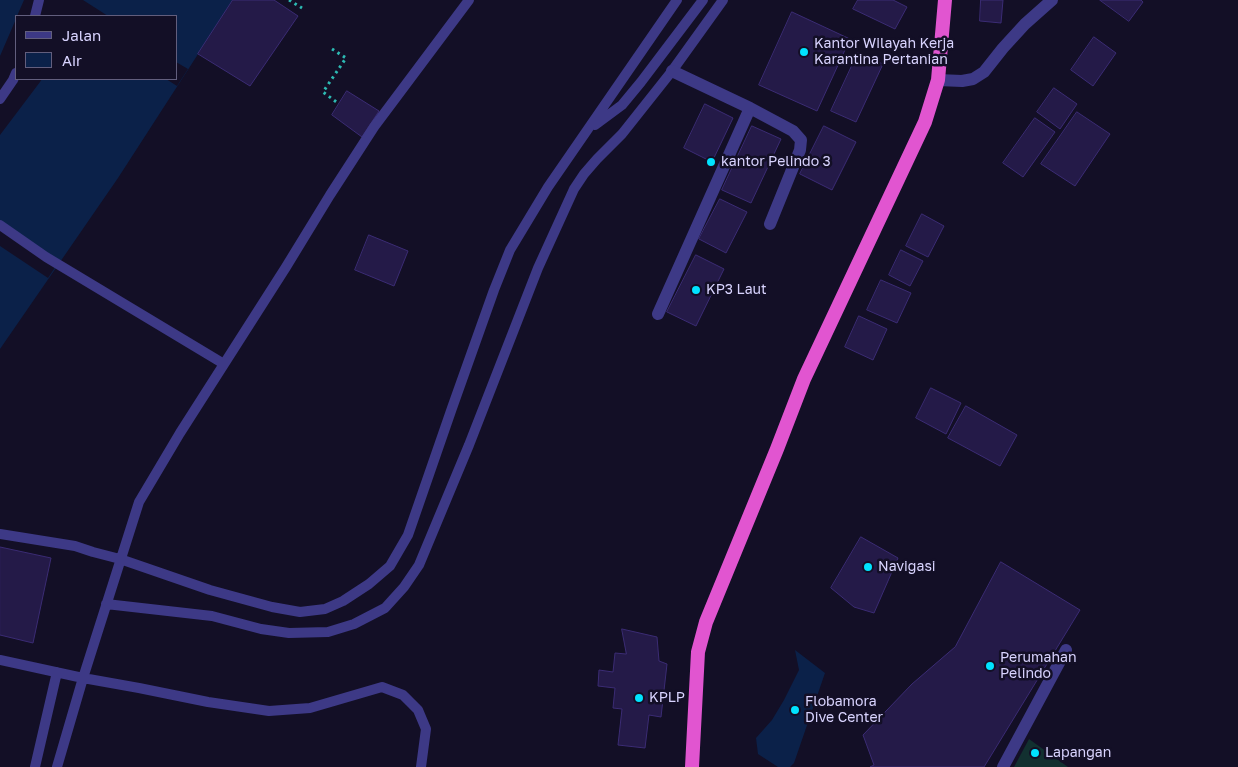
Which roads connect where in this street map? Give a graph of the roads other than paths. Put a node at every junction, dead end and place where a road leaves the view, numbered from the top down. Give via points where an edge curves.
1 (39, 0) edge
2 (469, 0) edge
3 (676, 0) edge
4 (703, 0) edge
5 (724, 0) edge
6 (945, 0) edge
7 (1052, 0) edge
8 (35, 15) edge
9 (672, 71) junction
10 (15, 75) edge
11 (938, 80) junction
12 (0, 99) edge
13 (750, 108) junction
14 (586, 133) junction
15 (770, 224) dead end
16 (0, 225) edge
17 (658, 314) dead end
18 (224, 364) junction
19 (0, 534) edge
20 (120, 559) junction
21 (106, 604) junction
22 (1066, 650) dead end
23 (0, 660) edge
24 (57, 672) junction
25 (83, 678) junction
26 (35, 767) edge
27 (57, 767) edge
28 (421, 767) edge
29 (692, 767) edge
30 (1003, 767) edge

1 - 8 lane
2 - 18 lane via 374,128
3 - 14 lane
4 - 14 lane via 635,90
5 - 9 lane
6 - 11 highway
7 - 11 street via 1025,24 984,72 972,80
9 - 13 street
9 - 21 lane via 574,190 538,268 419,565 385,608 354,624 328,632 289,633 260,630 212,616
10 - 12 lane
11 - 29 highway via 925,122 804,379 706,622 698,652
13 - 15 street via 793,131 801,140 800,150
13 - 17 street
14 - 20 lane via 510,250 408,535 390,566 344,601 325,609 300,612 210,590
16 - 18 lane via 46,257
18 - 20 lane via 139,502
19 - 20 lane via 75,546
20 - 21 lane
21 - 25 lane
22 - 30 street
23 - 24 lane
24 - 25 lane
24 - 26 lane
25 - 27 lane
25 - 28 lane via 269,710 310,708 382,687 403,695 418,710 426,729

